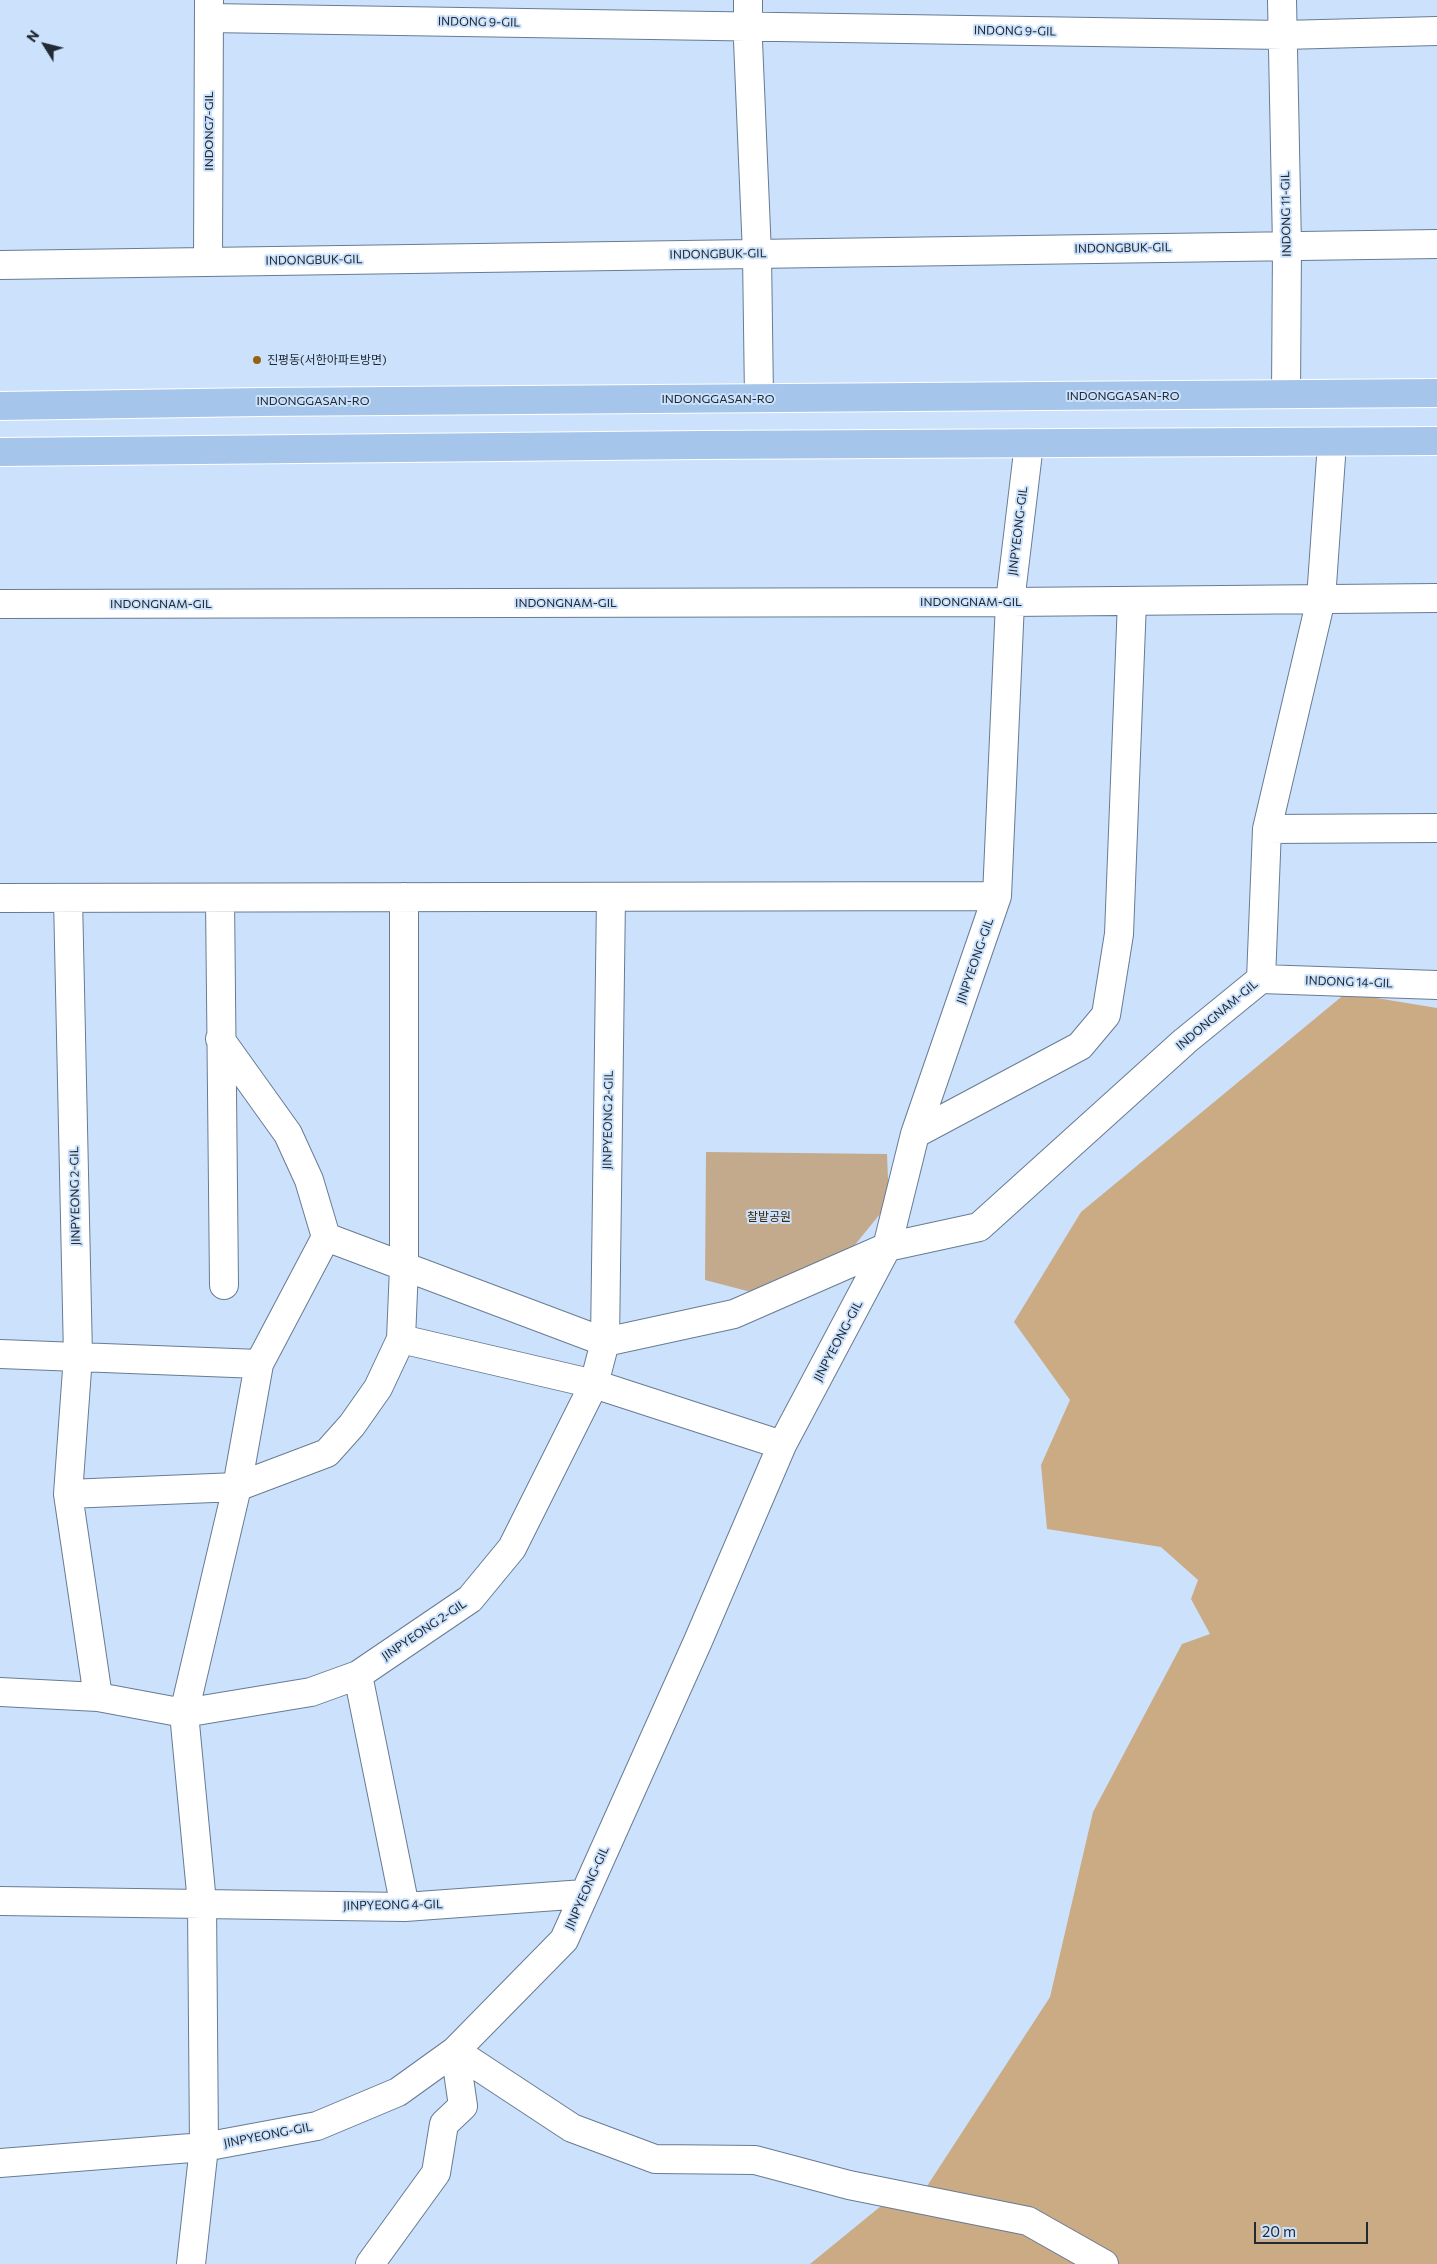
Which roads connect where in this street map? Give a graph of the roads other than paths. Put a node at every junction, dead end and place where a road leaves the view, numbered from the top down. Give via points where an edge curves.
1 (1282, 0) edge
2 (209, 9) edge
3 (748, 13) edge
4 (1437, 31) edge
5 (1283, 34) junction
6 (1437, 244) edge
7 (1287, 246) junction
8 (756, 254) junction
9 (208, 262) junction
10 (0, 265) edge
11 (1437, 393) edge
12 (1286, 394) junction
13 (760, 398) junction
14 (0, 406) edge
15 (1437, 441) edge
16 (1332, 443) junction
17 (1030, 444) junction
18 (0, 452) edge
19 (1437, 598) edge
20 (1321, 599) junction
21 (1132, 601) junction
22 (1010, 602) junction
23 (0, 604) edge
24 (1437, 828) edge
25 (1267, 830) junction
26 (997, 896) junction
27 (404, 897) junction
28 (611, 897) junction
29 (0, 898) edge
30 (68, 898) junction
31 (220, 898) junction
32 (1261, 979) junction
33 (1437, 985) edge
34 (220, 1039) junction
35 (915, 1134) junction
36 (326, 1237) junction
37 (887, 1247) junction
38 (404, 1267) junction
39 (224, 1285) dead end
40 (401, 1339) junction
41 (605, 1342) junction
42 (0, 1354) edge
43 (78, 1356) junction
44 (259, 1364) junction
45 (594, 1384) junction
46 (782, 1445) junction
47 (237, 1487) junction
48 (68, 1494) junction
49 (358, 1675) junction
50 (0, 1692) edge
51 (98, 1697) junction
52 (184, 1713) junction
53 (584, 1894) junction
54 (0, 1901) edge
55 (202, 1903) junction
56 (405, 1907) junction
57 (455, 2051) junction
58 (204, 2147) junction
59 (0, 2163) edge
60 (191, 2264) edge
61 (370, 2264) edge
62 (1104, 2264) edge

1 - 5 street, INDONG 11-GIL
2 - 3 street, INDONG 9-GIL
2 - 9 street, INDONG7-GIL
3 - 5 street, INDONG 9-GIL
3 - 8 street
4 - 5 street
5 - 7 street, INDONG 11-GIL
6 - 7 street, INDONGBUK-GIL
7 - 8 street, INDONGBUK-GIL
7 - 12 street, INDONG 11-GIL
8 - 9 street, INDONGBUK-GIL
8 - 13 street
9 - 10 street, INDONGBUK-GIL
11 - 12 main road, INDONGGASAN-RO
12 - 13 main road, INDONGGASAN-RO
13 - 14 main road, INDONGGASAN-RO
15 - 16 main road
16 - 17 main road
16 - 20 street
17 - 18 main road
17 - 22 street, JINPYEONG-GIL
19 - 20 street, INDONGNAM-GIL
20 - 21 street, INDONGNAM-GIL
20 - 25 street, INDONGNAM-GIL
21 - 22 street, INDONGNAM-GIL
21 - 35 street via 1119,934 1106,1015 1080,1046
22 - 23 street, INDONGNAM-GIL
22 - 26 street, JINPYEONG-GIL
24 - 25 street
25 - 32 street, INDONGNAM-GIL
26 - 28 street
26 - 35 street, JINPYEONG-GIL
27 - 28 street
27 - 31 street
27 - 38 street
28 - 41 street, JINPYEONG 2-GIL
29 - 30 street
30 - 31 street
30 - 43 street, JINPYEONG 2-GIL
31 - 34 street
32 - 33 street, INDONG 14-GIL
32 - 37 street, INDONGNAM-GIL via 1185,1041 978,1227
34 - 36 street via 288,1134 309,1180
34 - 39 street
35 - 37 street, JINPYEONG-GIL
36 - 38 street
36 - 44 street
37 - 41 street, INDONGNAM-GIL via 734,1314
37 - 46 street, JINPYEONG-GIL
38 - 40 street
38 - 41 street
40 - 45 street
40 - 47 street via 378,1388 327,1453
41 - 45 street, JINPYEONG 2-GIL
42 - 43 street
43 - 44 street
43 - 48 street, JINPYEONG 2-GIL
44 - 47 street
45 - 46 street
45 - 49 street, JINPYEONG 2-GIL via 512,1548 470,1599
46 - 53 street, JINPYEONG-GIL
47 - 48 street
47 - 52 street
48 - 51 street, JINPYEONG 2-GIL
49 - 52 street, JINPYEONG 2-GIL via 311,1692
49 - 56 street
50 - 51 street, JINPYEONG 2-GIL
51 - 52 street, JINPYEONG 2-GIL
52 - 55 street
53 - 56 street, JINPYEONG 4-GIL
53 - 57 street, JINPYEONG-GIL via 564,1940
54 - 55 street, JINPYEONG 4-GIL
55 - 56 street, JINPYEONG 4-GIL
55 - 58 street, JINPYEONG-GIL
57 - 58 street, JINPYEONG-GIL via 398,2092 317,2126
57 - 61 street via 463,2106 444,2124 436,2173
57 - 62 street via 572,2128 655,2159 755,2160 849,2185 1028,2221
58 - 59 street, JINPYEONG-GIL
58 - 60 street, JINPYEONG-GIL

